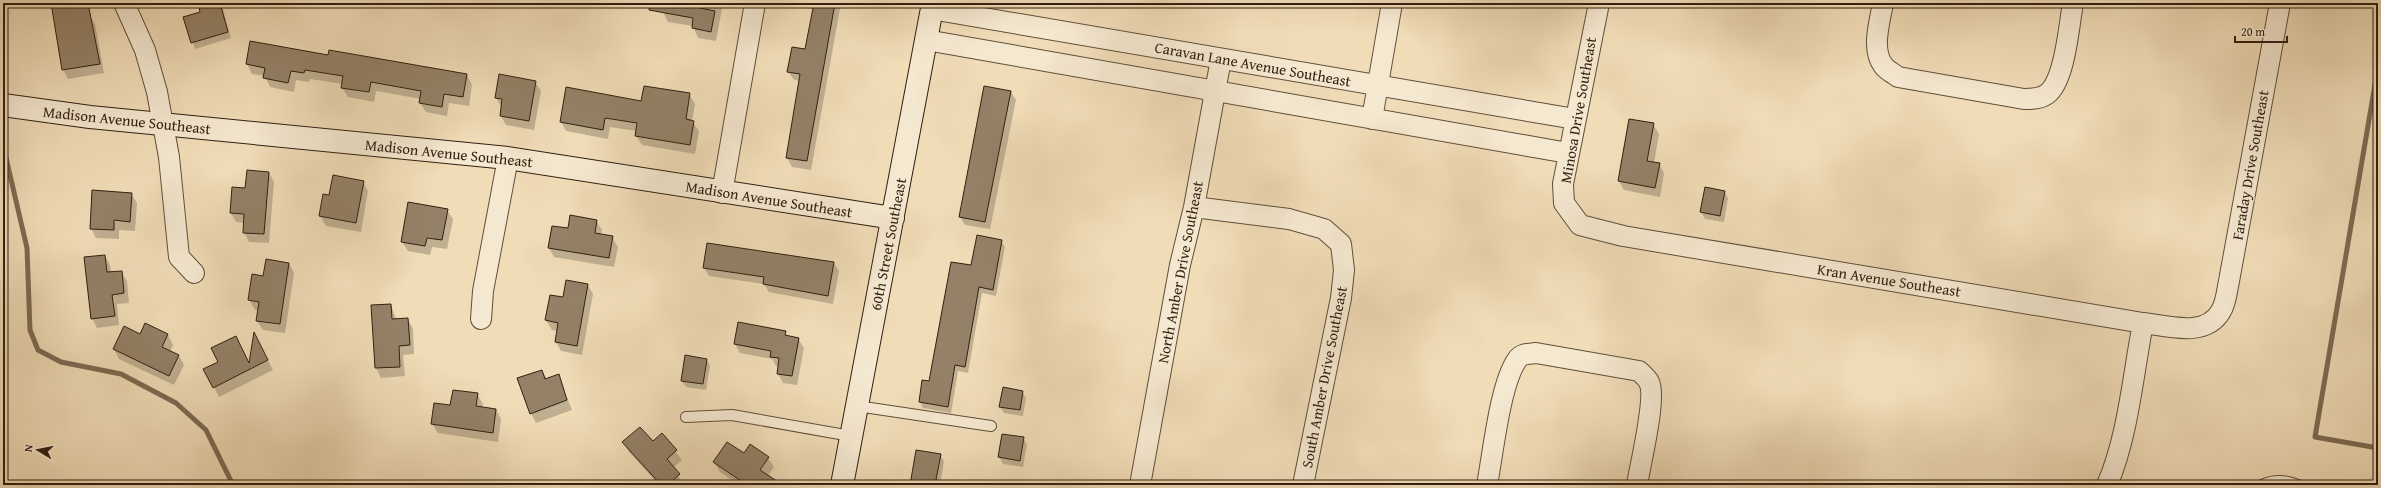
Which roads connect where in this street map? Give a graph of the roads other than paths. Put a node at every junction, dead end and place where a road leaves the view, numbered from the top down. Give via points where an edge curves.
1 (124, 3) edge
2 (755, 3) edge
3 (1392, 3) edge
4 (1599, 3) edge
5 (1883, 3) edge
6 (2073, 3) edge
7 (2280, 3) edge
8 (932, 6) edge
9 (926, 40) junction
10 (1221, 59) junction
11 (1378, 85) junction
12 (1215, 91) junction
13 (3, 105) edge
14 (1372, 119) junction
15 (1575, 119) junction
16 (164, 124) junction
17 (1568, 153) junction
18 (508, 158) junction
19 (722, 193) junction
20 (1194, 207) junction
21 (1571, 216) joint
22 (893, 218) junction
23 (194, 273) dead end
24 (481, 319) dead end
25 (2143, 323) junction
26 (2211, 323) joint
27 (857, 406) junction
28 (686, 417) dead end
29 (991, 426) dead end
30 (851, 436) junction
31 (842, 485) edge
32 (1140, 485) edge
33 (1303, 485) edge
34 (1487, 485) edge
35 (1637, 485) edge
36 (2107, 485) edge
37 (2262, 485) edge
38 (2298, 485) edge

1 - 16 street via 145,50
2 - 19 street
3 - 11 street
4 - 15 street, Minosa Drive Southeast
5 - 6 street via 1878,55 1883,66 1898,77 2036,99 2048,93 2058,80
7 - 26 street, Faraday Drive Southeast via 2229,281 2222,310
8 - 9 street, 60th Street Southeast
8 - 10 street, Caravan Lane Avenue Southeast
9 - 12 street
9 - 22 street, 60th Street Southeast
10 - 11 street, Caravan Lane Avenue Southeast
10 - 12 street, North Amber Drive Southeast
11 - 14 street
11 - 15 street, Caravan Lane Avenue Southeast
12 - 14 street
12 - 20 street, North Amber Drive Southeast
13 - 16 street, Madison Avenue Southeast
14 - 17 street
15 - 17 street, Minosa Drive Southeast
16 - 18 street, Madison Avenue Southeast
16 - 23 street via 179,257
17 - 21 street, Minosa Drive Southeast via 1563,196
18 - 19 street, Madison Avenue Southeast
18 - 24 street via 483,291
19 - 22 street, Madison Avenue Southeast
20 - 32 street, North Amber Drive Southeast via 1180,265
20 - 33 street, South Amber Drive Southeast via 1289,219 1324,229 1341,244 1344,270 1341,298
21 - 25 street, Kran Avenue Southeast via 1580,225 1623,236
22 - 27 street, 60th Street Southeast
25 - 26 street, Kran Avenue Southeast via 2198,328
25 - 36 street via 2114,469
27 - 29 lane
27 - 30 street, 60th Street Southeast
28 - 30 lane via 732,415
30 - 31 street, 60th Street Southeast
34 - 35 street via 1505,391 1517,359 1524,354 1536,353 1639,371 1649,382 1652,395
37 - 38 lane via 2273,481

